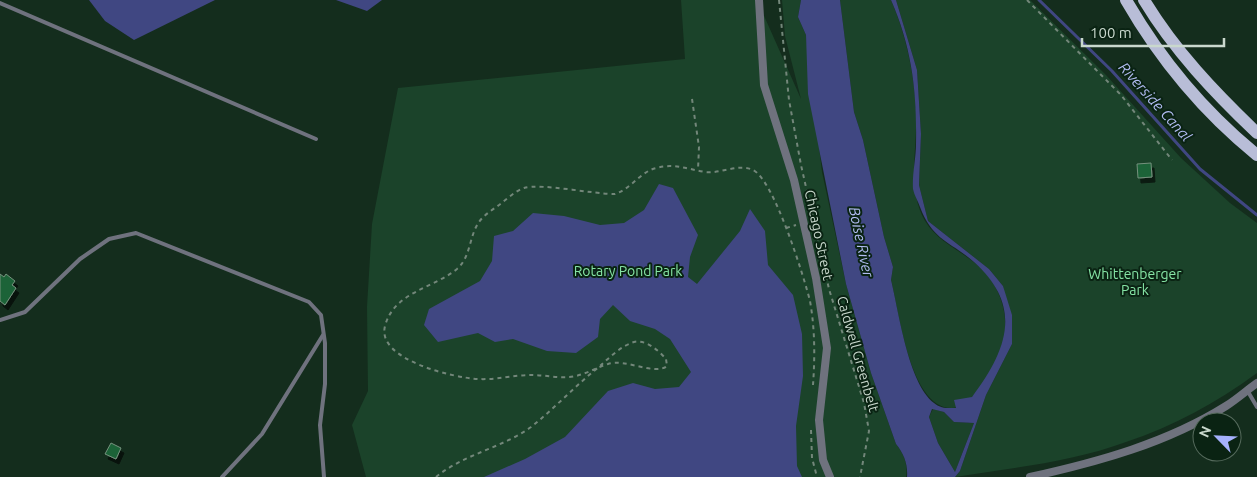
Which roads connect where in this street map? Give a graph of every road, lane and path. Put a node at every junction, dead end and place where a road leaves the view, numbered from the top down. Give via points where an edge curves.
1 (759, 0) edge
2 (779, 0) edge
3 (1027, 0) edge
4 (1126, 0) edge
5 (1144, 0) edge
6 (0, 2) edge
7 (692, 99) dead end
8 (1257, 133) edge
9 (316, 139) dead end
10 (1257, 156) edge
11 (1172, 160) dead end
12 (698, 170) junction
13 (0, 320) edge
14 (324, 334) junction
15 (598, 367) junction
16 (1257, 383) edge
17 (1247, 390) junction
18 (813, 393) dead end
19 (1257, 407) edge
20 (810, 429) dead end
21 (222, 477) edge
22 (324, 477) edge
23 (436, 477) edge
24 (817, 477) edge
25 (830, 477) edge
26 (860, 477) edge
27 (1030, 477) edge

1 - 25 street, Chicago Street via 764,85 794,180 816,278 826,348 820,420 822,460
2 - 26 path, Caldwell Greenbelt via 789,100 801,165 829,289 864,403 868,431
3 - 11 path via 1109,81
4 - 10 main road via 1169,65 1205,108
5 - 8 main road via 1184,57
6 - 9 lane
7 - 12 path
12 - 15 path via 677,165 655,168 626,190 615,194 540,187 523,189 480,221 466,257 457,268 397,303 385,326 388,344 398,353 425,366 466,378 568,377
12 - 18 path via 753,170 770,188 810,301 814,346
13 - 14 lane via 25,312 80,259 109,239 136,233 309,302 321,315
14 - 21 lane via 262,434
14 - 22 lane via 325,384 320,425
15 - 15 path via 624,347 638,341 654,348 668,362 660,370 612,362
15 - 23 path via 531,426
16 - 17 street
17 - 19 lane
17 - 27 street via 1226,406 1162,438 1094,462
20 - 24 path

